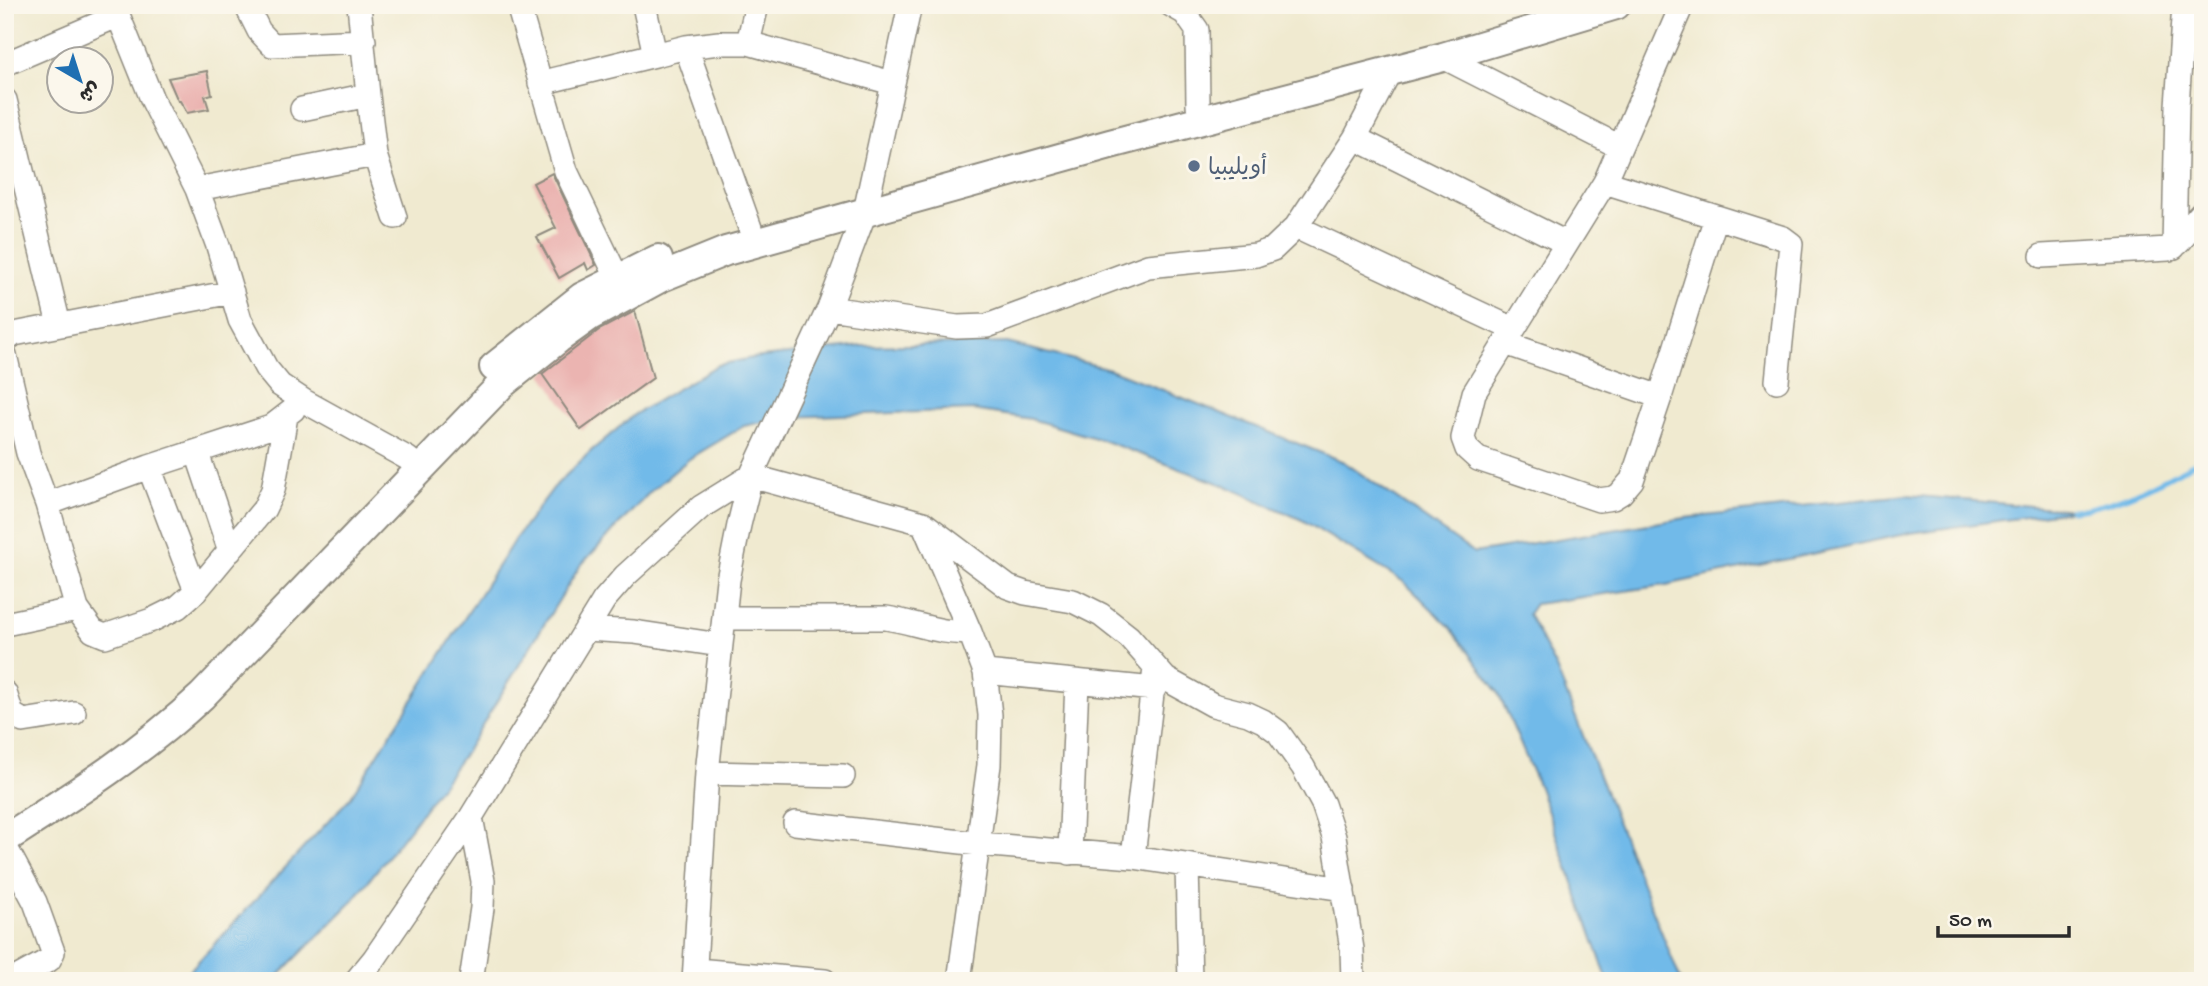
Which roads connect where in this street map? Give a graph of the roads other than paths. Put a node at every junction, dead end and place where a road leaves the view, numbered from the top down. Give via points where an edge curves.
1 (246, 5) edge
2 (359, 5) edge
3 (518, 5) edge
4 (643, 5) edge
5 (757, 5) edge
6 (910, 5) edge
7 (1171, 5) edge
8 (1552, 5) edge
9 (1616, 5) edge
10 (1682, 5) edge
11 (2184, 5) edge
12 (115, 11) edge
13 (364, 41) junction
14 (748, 43) junction
15 (686, 47) junction
16 (655, 55) junction
17 (1443, 57) junction
18 (5, 64) edge
19 (1390, 71) junction
20 (540, 83) junction
21 (892, 83) junction
22 (368, 95) junction
23 (5, 100) edge
24 (1198, 105) junction
25 (302, 109) dead end
26 (1355, 138) junction
27 (1618, 146) junction
28 (376, 155) junction
29 (1605, 182) junction
30 (197, 189) junction
31 (867, 203) junction
32 (2203, 212) edge
33 (1716, 217) junction
34 (395, 218) dead end
35 (1296, 227) junction
36 (750, 228) junction
37 (1566, 243) junction
38 (2175, 247) junction
39 (2042, 256) dead end
40 (622, 287) junction
41 (232, 292) junction
42 (829, 308) junction
43 (60, 325) junction
44 (1509, 336) junction
45 (5, 341) edge
46 (5, 355) edge
47 (1777, 381) dead end
48 (1660, 397) junction
49 (304, 401) junction
50 (286, 416) junction
51 (197, 453) junction
52 (414, 463) junction
53 (149, 467) junction
54 (751, 476) junction
55 (47, 504) junction
56 (923, 523) junction
57 (230, 551) junction
58 (196, 591) junction
59 (77, 609) junction
60 (725, 618) junction
61 (5, 624) edge
62 (586, 629) junction
63 (970, 632) junction
64 (720, 645) junction
65 (985, 672) junction
66 (1154, 679) junction
67 (1077, 682) junction
68 (5, 693) edge
69 (74, 713) dead end
70 (707, 774) junction
71 (843, 776) dead end
72 (471, 817) junction
73 (794, 823) dead end
74 (5, 824) edge
75 (5, 839) edge
76 (979, 844) junction
77 (5, 846) edge
78 (1070, 853) junction
79 (1133, 858) junction
80 (1187, 867) junction
81 (1343, 889) junction
82 (695, 976) edge
83 (11, 981) edge
84 (356, 981) edge
85 (471, 981) edge
86 (821, 981) edge
87 (958, 981) edge
88 (1191, 981) edge
89 (1353, 981) edge

1 - 13 street via 272,45
2 - 13 street
3 - 20 street
4 - 16 street
5 - 14 street
6 - 21 street
7 - 24 street via 1185,13 1197,30
8 - 24 main road
9 - 17 main road
10 - 27 street
11 - 38 street
12 - 18 street
12 - 30 street
13 - 22 street
14 - 15 street
14 - 21 street
15 - 16 street
15 - 36 street
16 - 20 street
17 - 19 main road
17 - 27 street
19 - 26 street
19 - 31 main road
20 - 40 street via 566,171
21 - 31 street
22 - 25 street
22 - 28 street
23 - 43 street
24 - 31 main road
26 - 35 street
26 - 37 street
27 - 29 street
28 - 30 street
28 - 34 street
29 - 33 street
29 - 37 street
30 - 41 street
31 - 36 main road
31 - 40 main road via 662,277
31 - 42 street
32 - 38 street
33 - 47 street via 1791,244
33 - 48 street
35 - 42 street via 1273,249 1256,255 1148,266 987,326 957,327
35 - 44 street
36 - 40 main road via 688,248
37 - 44 street
38 - 39 street
40 - 52 main road
41 - 43 street
41 - 49 street via 240,320 266,368 280,385
42 - 54 street
43 - 45 street via 14,334
44 - 48 street
44 - 48 street via 1474,393 1467,415 1463,438 1478,459 1599,500 1613,498 1632,481
46 - 55 street via 28,453
49 - 50 street
49 - 52 street
50 - 51 street via 271,427
50 - 57 street via 273,490 264,509
51 - 53 street
51 - 57 street
52 - 74 main road via 164,716 120,751
52 - 75 main road via 240,658 170,726
53 - 55 street
53 - 58 street
54 - 56 street
54 - 60 street
54 - 62 street via 701,507 660,543 604,600
55 - 59 street
56 - 63 street
56 - 66 street via 1008,587 1073,601 1101,615 1129,637
57 - 58 street
58 - 59 street via 152,620 105,636 93,631
59 - 61 street
60 - 63 street via 886,618
60 - 64 street
62 - 64 street
62 - 72 street
63 - 65 street
64 - 70 street
65 - 67 street
65 - 76 street via 989,765
66 - 67 street
66 - 79 street
66 - 81 street via 1166,679 1213,705 1248,714 1278,732 1322,804 1334,837
67 - 78 street
68 - 69 street via 12,713 23,721
70 - 71 street
70 - 82 street
72 - 84 street
72 - 85 street via 483,881
73 - 76 street
76 - 78 street
76 - 87 street
77 - 83 street via 35,902 53,952 49,960
78 - 79 street
79 - 80 street
80 - 81 street
80 - 88 street
81 - 89 street
82 - 86 street

